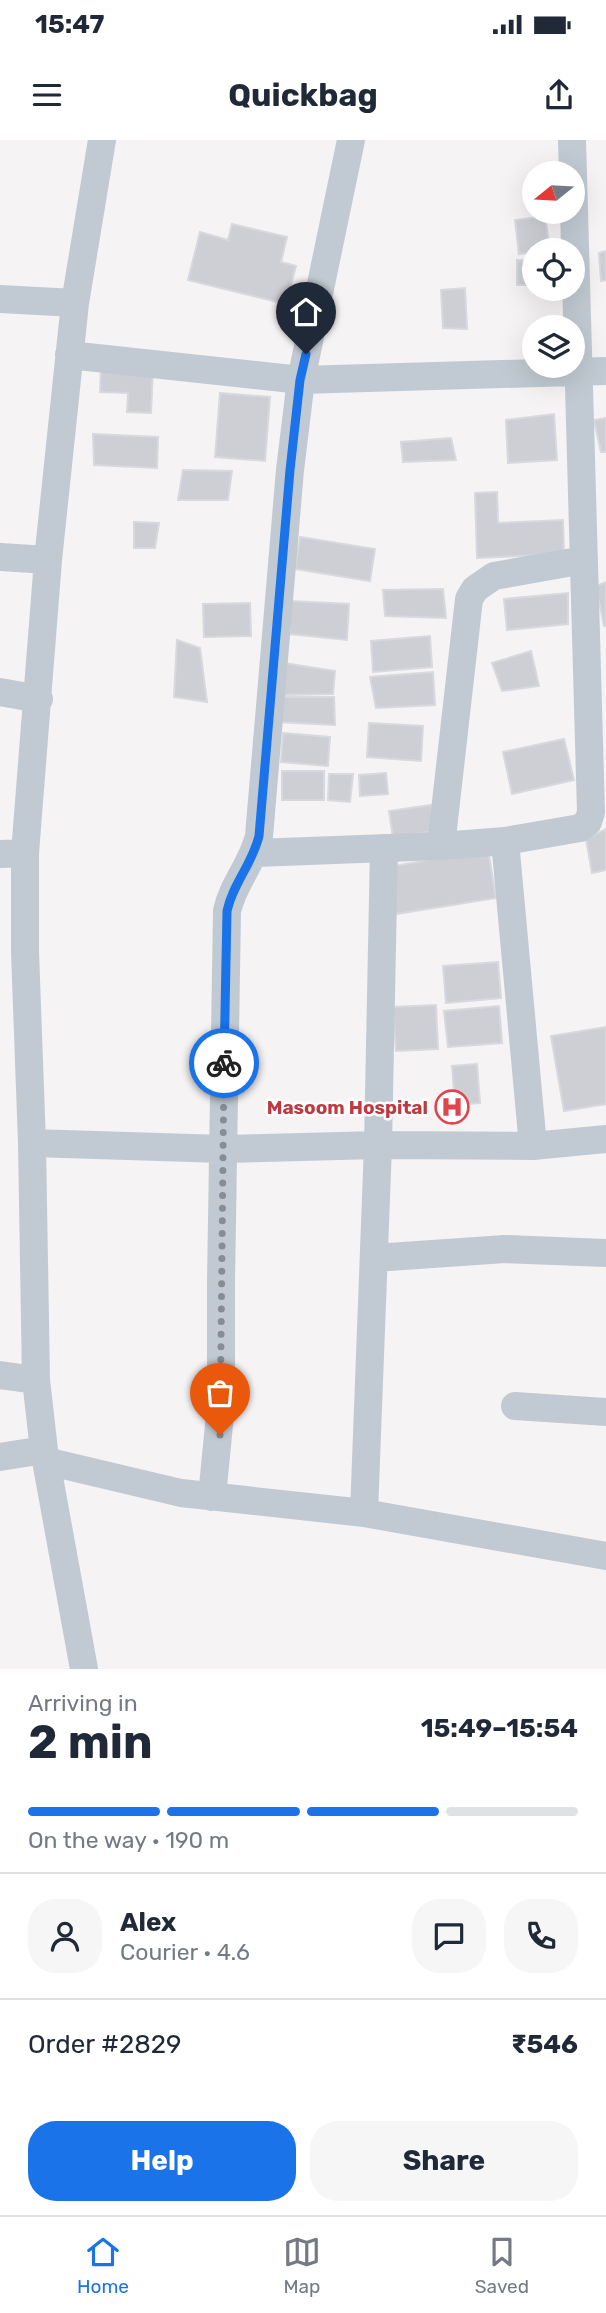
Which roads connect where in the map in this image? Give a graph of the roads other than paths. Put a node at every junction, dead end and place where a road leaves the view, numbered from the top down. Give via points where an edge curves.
1 (102, 140) edge
2 (351, 140) edge
3 (572, 140) edge
4 (0, 299) edge
5 (75, 303) junction
6 (69, 355) junction
7 (593, 372) edge
8 (300, 380) junction
9 (0, 557) edge
10 (48, 560) junction
11 (592, 566) edge
12 (0, 692) edge
13 (39, 699) junction
14 (598, 741) edge
15 (505, 841) junction
16 (441, 846) junction
17 (384, 848) junction
18 (255, 853) junction
19 (13, 854) edge
20 (12, 954) edge
21 (606, 1139) edge
22 (32, 1143) junction
23 (378, 1145) junction
24 (533, 1146) junction
25 (223, 1149) junction
26 (606, 1253) edge
27 (374, 1258) junction
28 (0, 1375) edge
29 (36, 1380) junction
30 (515, 1405) dead end
31 (606, 1412) edge
32 (45, 1455) junction
33 (0, 1457) edge
34 (212, 1497) junction
35 (364, 1513) junction
36 (606, 1556) edge
37 (85, 1669) edge

1 - 5 street
2 - 8 street
3 - 7 street
4 - 5 street
5 - 6 street
6 - 8 street
6 - 10 street
7 - 8 street
7 - 11 street
8 - 18 street
9 - 10 street
10 - 13 street
11 - 14 street
11 - 16 street via 494,576 469,599
12 - 13 street
13 - 19 street
14 - 15 street via 588,821 580,828
15 - 16 street
15 - 24 street
16 - 17 street
17 - 18 street
17 - 23 street
18 - 25 street via 227,911
19 - 20 street
20 - 22 street
21 - 24 street
22 - 25 street
22 - 29 street
23 - 24 street
23 - 25 street
23 - 27 street
25 - 34 street via 221,1404
26 - 27 street via 505,1249
27 - 35 street
28 - 29 street
29 - 32 street
30 - 31 street
32 - 33 street
32 - 34 street via 181,1493
32 - 37 street
34 - 35 street
35 - 36 street

